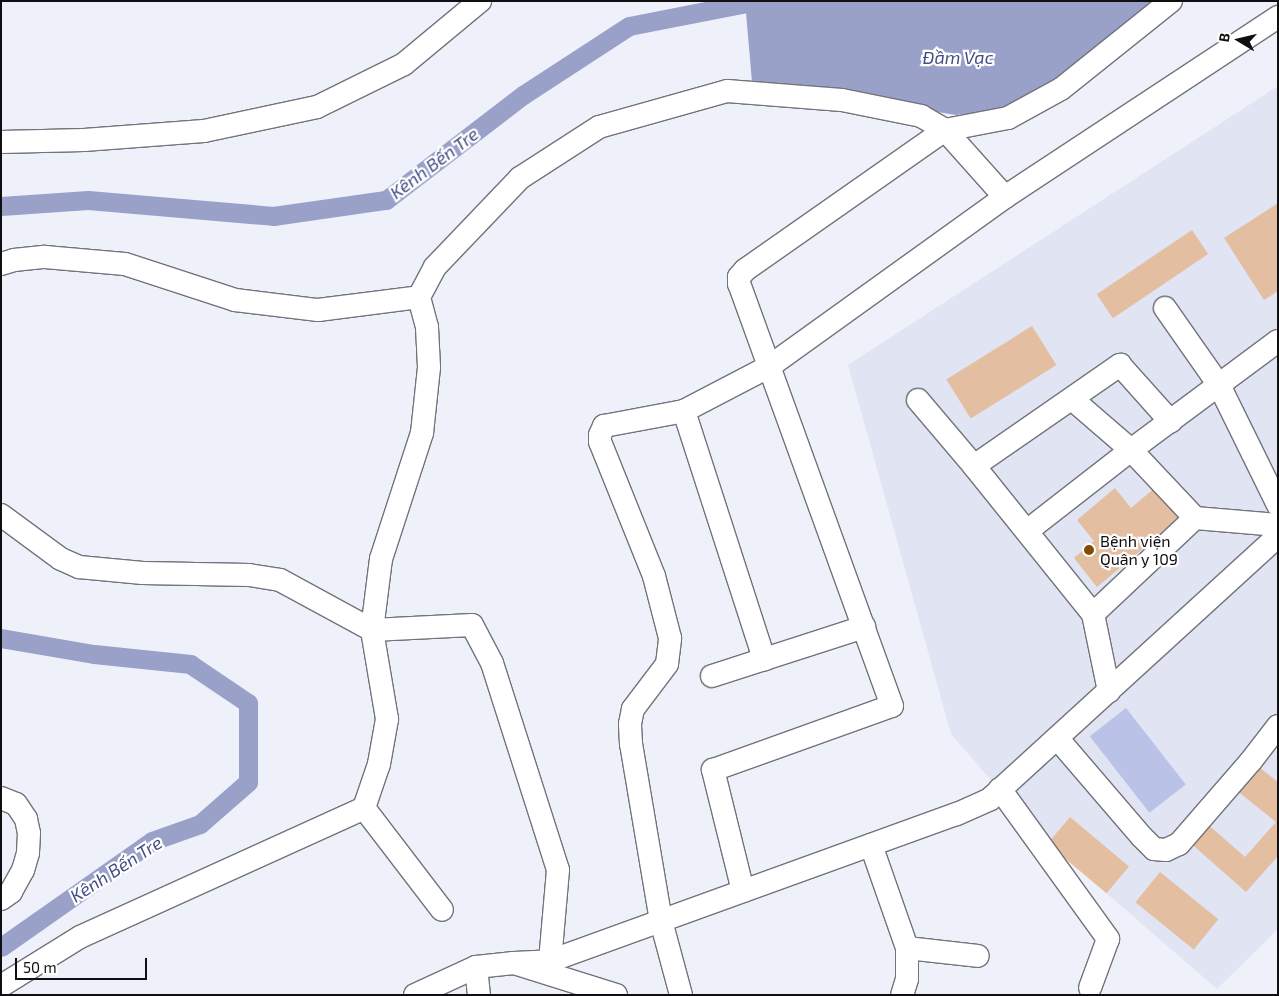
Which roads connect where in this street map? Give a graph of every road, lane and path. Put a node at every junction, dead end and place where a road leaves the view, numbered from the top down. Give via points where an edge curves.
1 (480, 1) edge
2 (1171, 1) edge
3 (1278, 17) edge
4 (945, 130) junction
5 (1, 142) edge
6 (1005, 197) junction
7 (1, 264) edge
8 (419, 297) junction
9 (1165, 308) dead end
10 (1278, 341) edge
11 (770, 366) junction
12 (1219, 385) junction
13 (1072, 399) junction
14 (918, 400) dead end
15 (684, 411) junction
16 (1171, 422) junction
17 (1131, 450) junction
18 (974, 466) junction
19 (1278, 505) edge
20 (1, 515) edge
21 (1195, 518) junction
22 (1278, 525) edge
23 (1027, 531) junction
24 (1278, 536) edge
25 (1093, 614) junction
26 (864, 627) junction
27 (372, 630) junction
28 (764, 659) junction
29 (712, 676) dead end
30 (1109, 691) junction
31 (1278, 726) edge
32 (1057, 738) junction
33 (1000, 789) junction
34 (1, 798) edge
35 (364, 808) junction
36 (871, 845) junction
37 (743, 891) junction
38 (1, 899) edge
39 (442, 910) dead end
40 (662, 920) junction
41 (907, 948) junction
42 (978, 956) dead end
43 (550, 961) junction
44 (514, 964) junction
45 (476, 967) junction
46 (1, 986) edge
47 (1090, 988) dead end
48 (415, 995) edge
49 (479, 995) edge
50 (616, 995) edge
51 (681, 995) edge
52 (902, 995) edge

1 - 5 street via 404,64 317,107 204,131
2 - 4 street via 1061,89 1008,118
3 - 6 street
4 - 6 street
4 - 8 street via 921,116 842,100 727,91 600,127 520,178 435,267
4 - 11 street via 739,277
6 - 11 street
7 - 8 street via 45,258 125,264 235,300 318,310
8 - 27 street via 427,327 430,367 422,433 381,559
9 - 12 street
10 - 12 street
11 - 15 street
11 - 26 street
12 - 16 street
12 - 19 street
13 - 16 street via 1120,365
13 - 17 street
13 - 18 street
14 - 18 street
15 - 28 street
15 - 40 street via 604,426 600,435 600,442 654,576 670,638 667,664 633,709 630,724
16 - 17 street
17 - 21 street
17 - 23 street
18 - 23 street
20 - 27 street via 61,559 78,567 280,580
21 - 22 street
21 - 25 street
23 - 25 street
24 - 30 street
25 - 30 street
26 - 28 street
26 - 37 street via 892,706 714,770
27 - 35 street via 387,719 379,764
27 - 43 street via 472,625 492,663 558,870
28 - 29 street
30 - 32 street
31 - 32 street via 1179,844 1166,850 1154,849 1142,837
32 - 33 street
33 - 36 street via 990,799 957,814
33 - 47 street via 1108,939
34 - 38 street via 16,804 26,819 29,833 23,870 11,892
35 - 39 street
35 - 46 street via 80,937
36 - 37 street
36 - 41 street
37 - 40 street
40 - 43 street
40 - 51 street
41 - 42 street
41 - 52 street via 908,980
43 - 44 street
44 - 45 street
44 - 50 street
45 - 48 street
45 - 49 street

